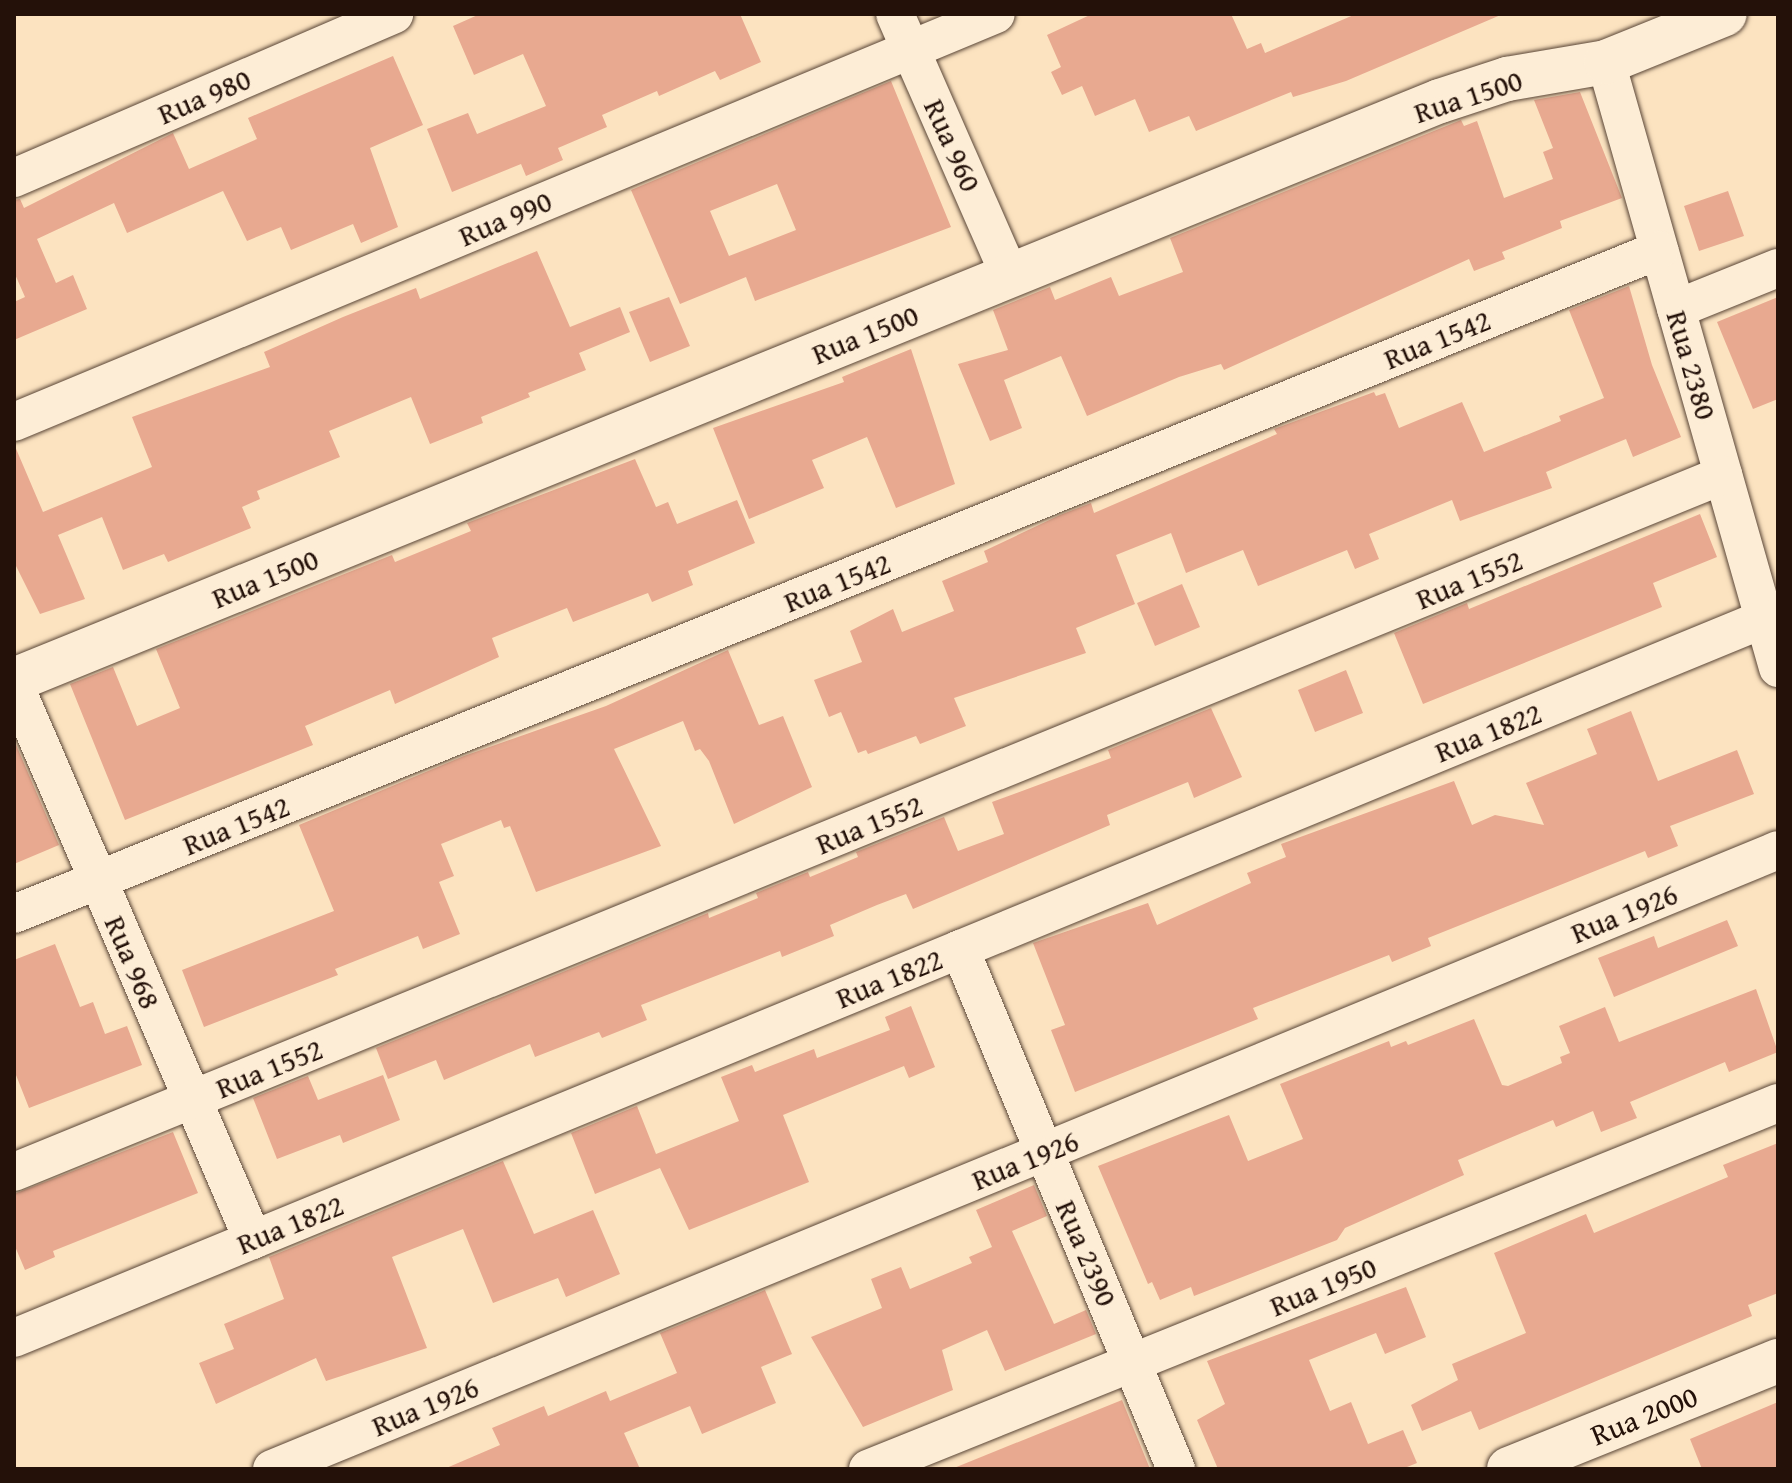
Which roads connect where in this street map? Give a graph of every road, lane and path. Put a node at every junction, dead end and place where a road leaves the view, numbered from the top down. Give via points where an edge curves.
1 (394, 14) edge
2 (895, 14) edge
3 (996, 14) edge
4 (1725, 14) edge
5 (911, 49) junction
6 (1606, 62) junction
7 (14, 178) edge
8 (1659, 250) junction
9 (1778, 268) edge
10 (1010, 276) junction
11 (1676, 309) junction
12 (14, 422) edge
13 (1723, 475) junction
14 (1765, 592) edge
15 (1778, 668) edge
16 (14, 682) edge
17 (1778, 850) edge
18 (98, 880) junction
19 (14, 914) edge
20 (960, 949) junction
21 (192, 1099) junction
22 (1778, 1103) edge
23 (1045, 1152) junction
24 (14, 1172) edge
25 (253, 1240) junction
26 (14, 1338) edge
27 (1778, 1361) edge
28 (1132, 1363) junction
29 (272, 1469) edge
30 (868, 1469) edge
31 (1176, 1469) edge
32 (1509, 1469) edge

1 - 7 street, Rua 980
2 - 5 street, Rua 960
3 - 5 street, Rua 990
4 - 6 street, Rua 1500
5 - 10 street, Rua 960
5 - 12 street, Rua 990
6 - 8 street, Rua 2380
6 - 10 street, Rua 1500 via 1507,79 1440,101
8 - 11 street, Rua 2380
8 - 18 street, Rua 1542
9 - 11 street
10 - 16 street, Rua 1500
11 - 13 street, Rua 2380
13 - 14 street, Rua 2380
13 - 21 street, Rua 1552
14 - 15 street, Rua 2380
14 - 20 street, Rua 1822
16 - 18 street, Rua 968
17 - 23 street, Rua 1926
18 - 19 street, Rua 1542
18 - 21 street, Rua 968
20 - 23 street, Rua 2390
20 - 25 street, Rua 1822
21 - 24 street, Rua 1552
21 - 25 street, Rua 968
22 - 28 street, Rua 1950
23 - 28 street, Rua 2390
23 - 29 street, Rua 1926
25 - 26 street, Rua 1822
27 - 32 street, Rua 2000
28 - 30 street, Rua 1950
28 - 31 street, Rua 2390

